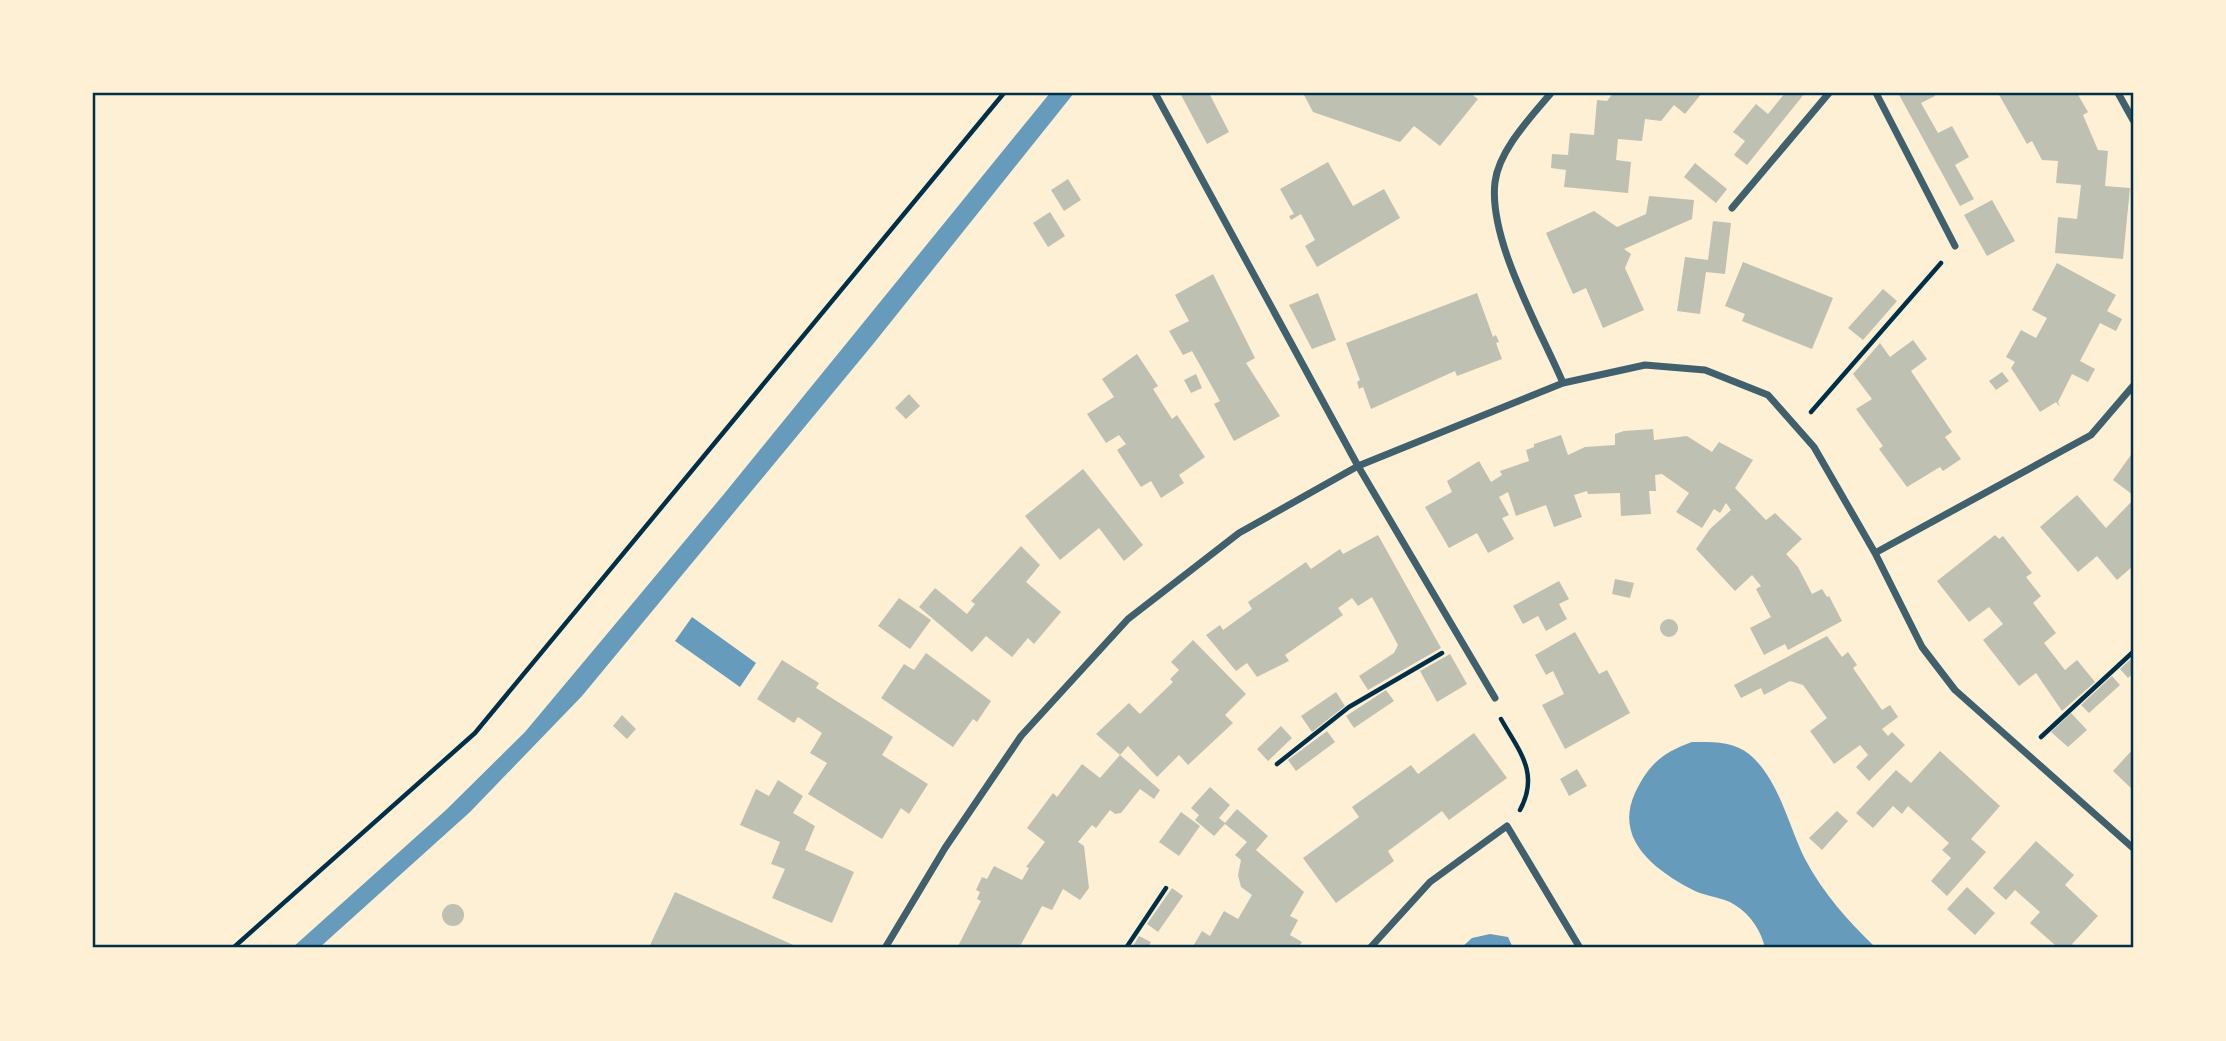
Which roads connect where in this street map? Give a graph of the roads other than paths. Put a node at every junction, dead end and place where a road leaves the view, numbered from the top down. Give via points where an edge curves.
1 (1155, 93) edge
2 (1552, 93) edge
3 (1829, 93) edge
4 (1876, 93) edge
5 (2118, 93) edge
6 (2133, 120) edge
7 (1732, 208) dead end
8 (1955, 246) road end
9 (1563, 383) junction
10 (2133, 386) edge
11 (1358, 466) junction
12 (1875, 553) junction
13 (1496, 698) road end
14 (2133, 848) edge
15 (885, 948) edge
16 (1370, 948) edge
17 (1580, 948) edge

1 - 11 street
2 - 9 street via 1514,137 1495,181 1498,231
3 - 7 street
4 - 8 street
5 - 6 street
9 - 11 street
9 - 12 street via 1645,365 1705,370 1768,396 1814,447
10 - 12 street via 2091,435
11 - 13 street
11 - 15 street via 1239,533 1128,619 1021,736
12 - 14 street via 1922,647 1955,691
16 - 17 street via 1430,882 1507,826

